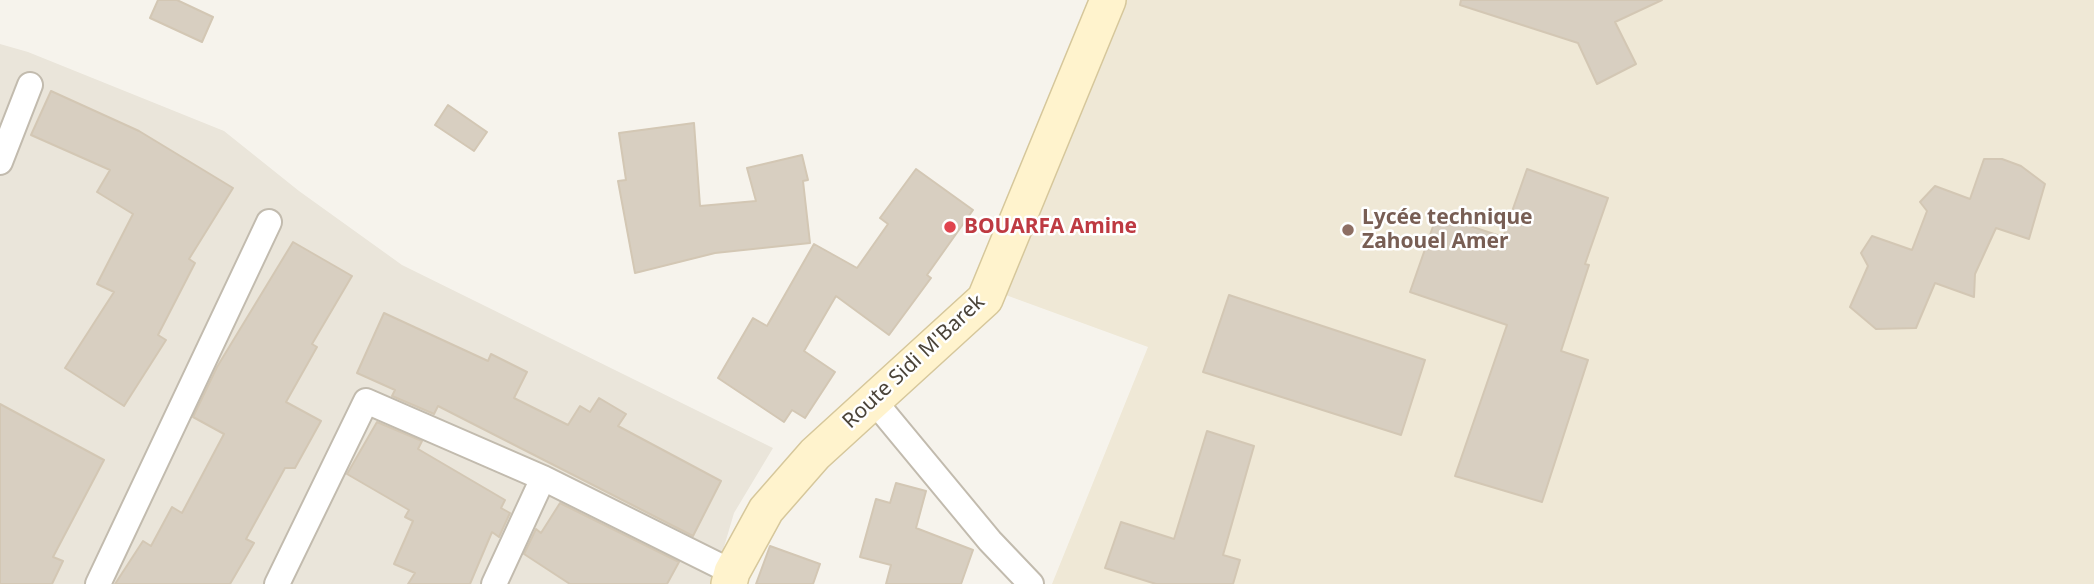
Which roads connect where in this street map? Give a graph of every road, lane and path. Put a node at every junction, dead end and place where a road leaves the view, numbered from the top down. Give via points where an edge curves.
1 (1108, 0) edge
2 (30, 85) dead end
3 (0, 162) edge
4 (269, 222) dead end
5 (874, 401) junction
6 (542, 478) junction
7 (731, 578) edge
8 (98, 584) edge
9 (277, 584) edge
10 (494, 584) edge
11 (1031, 584) edge

1 - 5 main road, Route Sidi M'Barek via 985,299
2 - 3 street
4 - 8 street
5 - 7 main road, Route Sidi M'Barek via 815,454 766,510
5 - 11 street
6 - 7 street
6 - 9 street via 366,401
6 - 10 street

